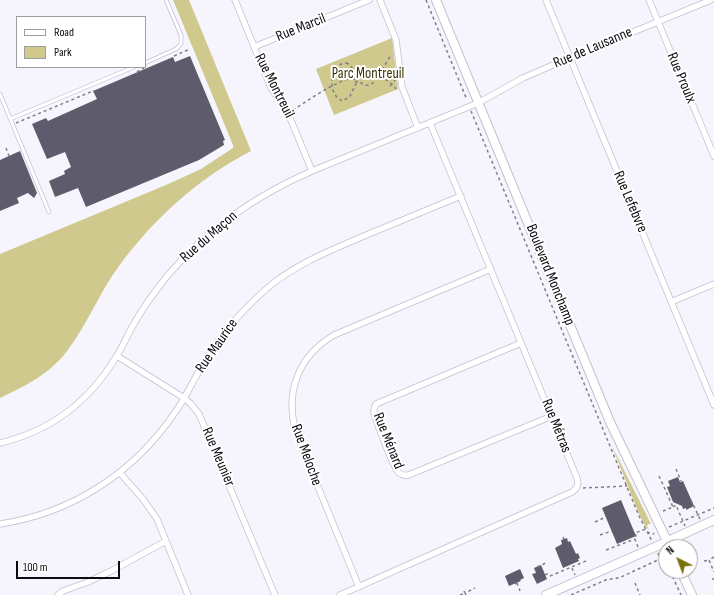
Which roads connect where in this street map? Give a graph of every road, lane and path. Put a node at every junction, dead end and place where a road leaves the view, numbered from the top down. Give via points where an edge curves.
1 (166, 0) edge
2 (235, 0) edge
3 (369, 0) edge
4 (380, 0) edge
5 (426, 0) edge
6 (436, 0) edge
7 (546, 0) edge
8 (649, 0) edge
9 (711, 0) edge
10 (658, 22) junction
11 (254, 47) junction
12 (190, 49) dead end
13 (394, 54) dead end
14 (570, 58) junction
15 (168, 59) dead end
16 (146, 62) edge
17 (132, 68) edge
18 (145, 68) dead end
19 (133, 73) dead end
20 (379, 76) junction
21 (354, 77) junction
22 (396, 79) dead end
23 (355, 82) junction
24 (332, 86) junction
25 (98, 88) dead end
26 (0, 94) edge
27 (466, 99) dead end
28 (478, 103) junction
29 (291, 111) dead end
30 (472, 112) dead end
31 (10, 119) junction
32 (17, 122) dead end
33 (430, 123) junction
34 (418, 128) junction
35 (6, 148) dead end
36 (9, 156) dead end
37 (714, 156) edge
38 (312, 171) junction
39 (461, 196) junction
40 (50, 212) dead end
41 (491, 269) junction
42 (714, 284) edge
43 (671, 302) junction
44 (521, 343) junction
45 (117, 356) junction
46 (184, 398) junction
47 (714, 405) edge
48 (552, 416) junction
49 (0, 443) edge
50 (676, 469) dead end
51 (120, 473) junction
52 (659, 476) dead end
53 (681, 482) dead end
54 (628, 486) junction
55 (583, 488) dead end
56 (691, 500) dead end
57 (673, 507) junction
58 (714, 508) edge
59 (663, 511) dead end
60 (698, 515) junction
61 (606, 517) dead end
62 (700, 519) dead end
63 (714, 520) edge
64 (595, 522) dead end
65 (683, 522) junction
66 (0, 524) edge
67 (685, 526) dead end
68 (671, 527) dead end
69 (646, 529) junction
70 (612, 531) dead end
71 (647, 532) junction
72 (654, 533) dead end
73 (600, 535) dead end
74 (635, 539) junction
75 (667, 539) edge
76 (678, 539) edge
77 (652, 540) dead end
78 (166, 541) junction
79 (638, 547) dead end
80 (658, 549) edge
81 (606, 550) dead end
82 (714, 557) edge
83 (658, 560) edge
84 (709, 560) junction
85 (586, 561) dead end
86 (704, 561) dead end
87 (548, 562) dead end
88 (572, 566) junction
89 (537, 567) dead end
90 (714, 572) edge
91 (549, 573) dead end
92 (545, 575) dead end
93 (575, 575) dead end
94 (550, 576) dead end
95 (674, 579) edge
96 (685, 579) edge
97 (517, 583) dead end
98 (635, 583) dead end
99 (359, 587) junction
100 (475, 588) dead end
101 (520, 591) dead end
102 (465, 593) edge
103 (58, 595) edge
104 (188, 595) edge
105 (275, 595) edge
106 (340, 595) edge
107 (460, 595) edge
108 (546, 595) edge
109 (571, 595) edge
110 (640, 595) edge
111 (681, 595) edge
112 (692, 595) edge

1 - 16 lane via 181,35 181,44 176,49
2 - 11 street, Rue Montreuil
3 - 11 street, Rue Marcil
4 - 34 street via 396,40 402,87
5 - 27 path
6 - 28 street, Boulevard Monchamp
7 - 14 street, Rue Lefebvre
8 - 10 street, Rue Proulx
9 - 10 street, Rue de Lausanne
10 - 14 street, Rue de Lausanne
10 - 37 street, Rue Proulx
11 - 38 street, Rue Montreuil via 271,88 290,118
12 - 15 path
13 - 20 path via 388,58
14 - 28 street, Rue de Lausanne via 523,78
14 - 43 street, Rue Lefebvre
17 - 31 lane
18 - 19 path
20 - 21 path via 363,74
20 - 22 path via 390,85
20 - 23 path via 368,85
21 - 23 path
21 - 24 path
21 - 24 path via 352,66 346,63 339,64 333,75
23 - 24 path via 353,92 343,101 338,99
24 - 29 path
25 - 32 path
26 - 31 lane
28 - 33 street, Rue du Maçon
28 - 75 street, Boulevard Monchamp via 610,422
30 - 54 path, Boulevard Monchamp
31 - 40 lane
33 - 34 street, Rue du Maçon
33 - 39 street, Rue Métras
34 - 38 street, Rue du Maçon
35 - 36 path
38 - 45 street, Rue du Maçon via 258,198 203,239 176,266 153,295 134,322
39 - 41 street, Rue Métras
39 - 46 street, Rue Maurice via 327,251 275,282 246,307 225,332 208,355
41 - 44 street, Rue Métras
41 - 99 street, Rue Meloche via 334,335 315,349 298,374 292,399 294,425
42 - 43 street
43 - 47 street, Rue Lefebvre
44 - 48 street, Rue Métras
44 - 48 street, Rue Ménard via 376,404 374,413 395,466 401,475 411,474
45 - 46 street, Rue Meunier
45 - 49 street, Rue du Maçon via 93,390 65,414 38,431
46 - 51 street, Rue Maurice via 150,445
46 - 105 street, Rue Meunier via 196,409 202,420
48 - 99 street, Rue Métras via 578,480 576,490
50 - 53 path
51 - 66 street, Rue Maurice via 65,505
51 - 78 street via 152,512
52 - 57 path
54 - 55 path
54 - 69 path, Boulevard Monchamp
56 - 60 path
57 - 59 path
57 - 65 path via 676,504
58 - 60 path
60 - 62 path
60 - 65 path
61 - 64 path
63 - 76 street
65 - 67 path
65 - 68 path
69 - 71 path, Boulevard Monchamp
69 - 74 path via 635,534
70 - 73 path
71 - 72 path
71 - 77 path, Boulevard Monchamp
74 - 79 path
74 - 81 path
78 - 103 street
78 - 104 street
80 - 108 street
82 - 84 path
83 - 109 path via 621,577 608,579
84 - 86 path
84 - 90 path
85 - 88 path
87 - 89 path
88 - 93 path
88 - 94 path
91 - 92 path
95 - 111 path
96 - 112 street
97 - 101 path
98 - 110 path
99 - 106 street, Rue Métras
100 - 102 path
102 - 107 path

